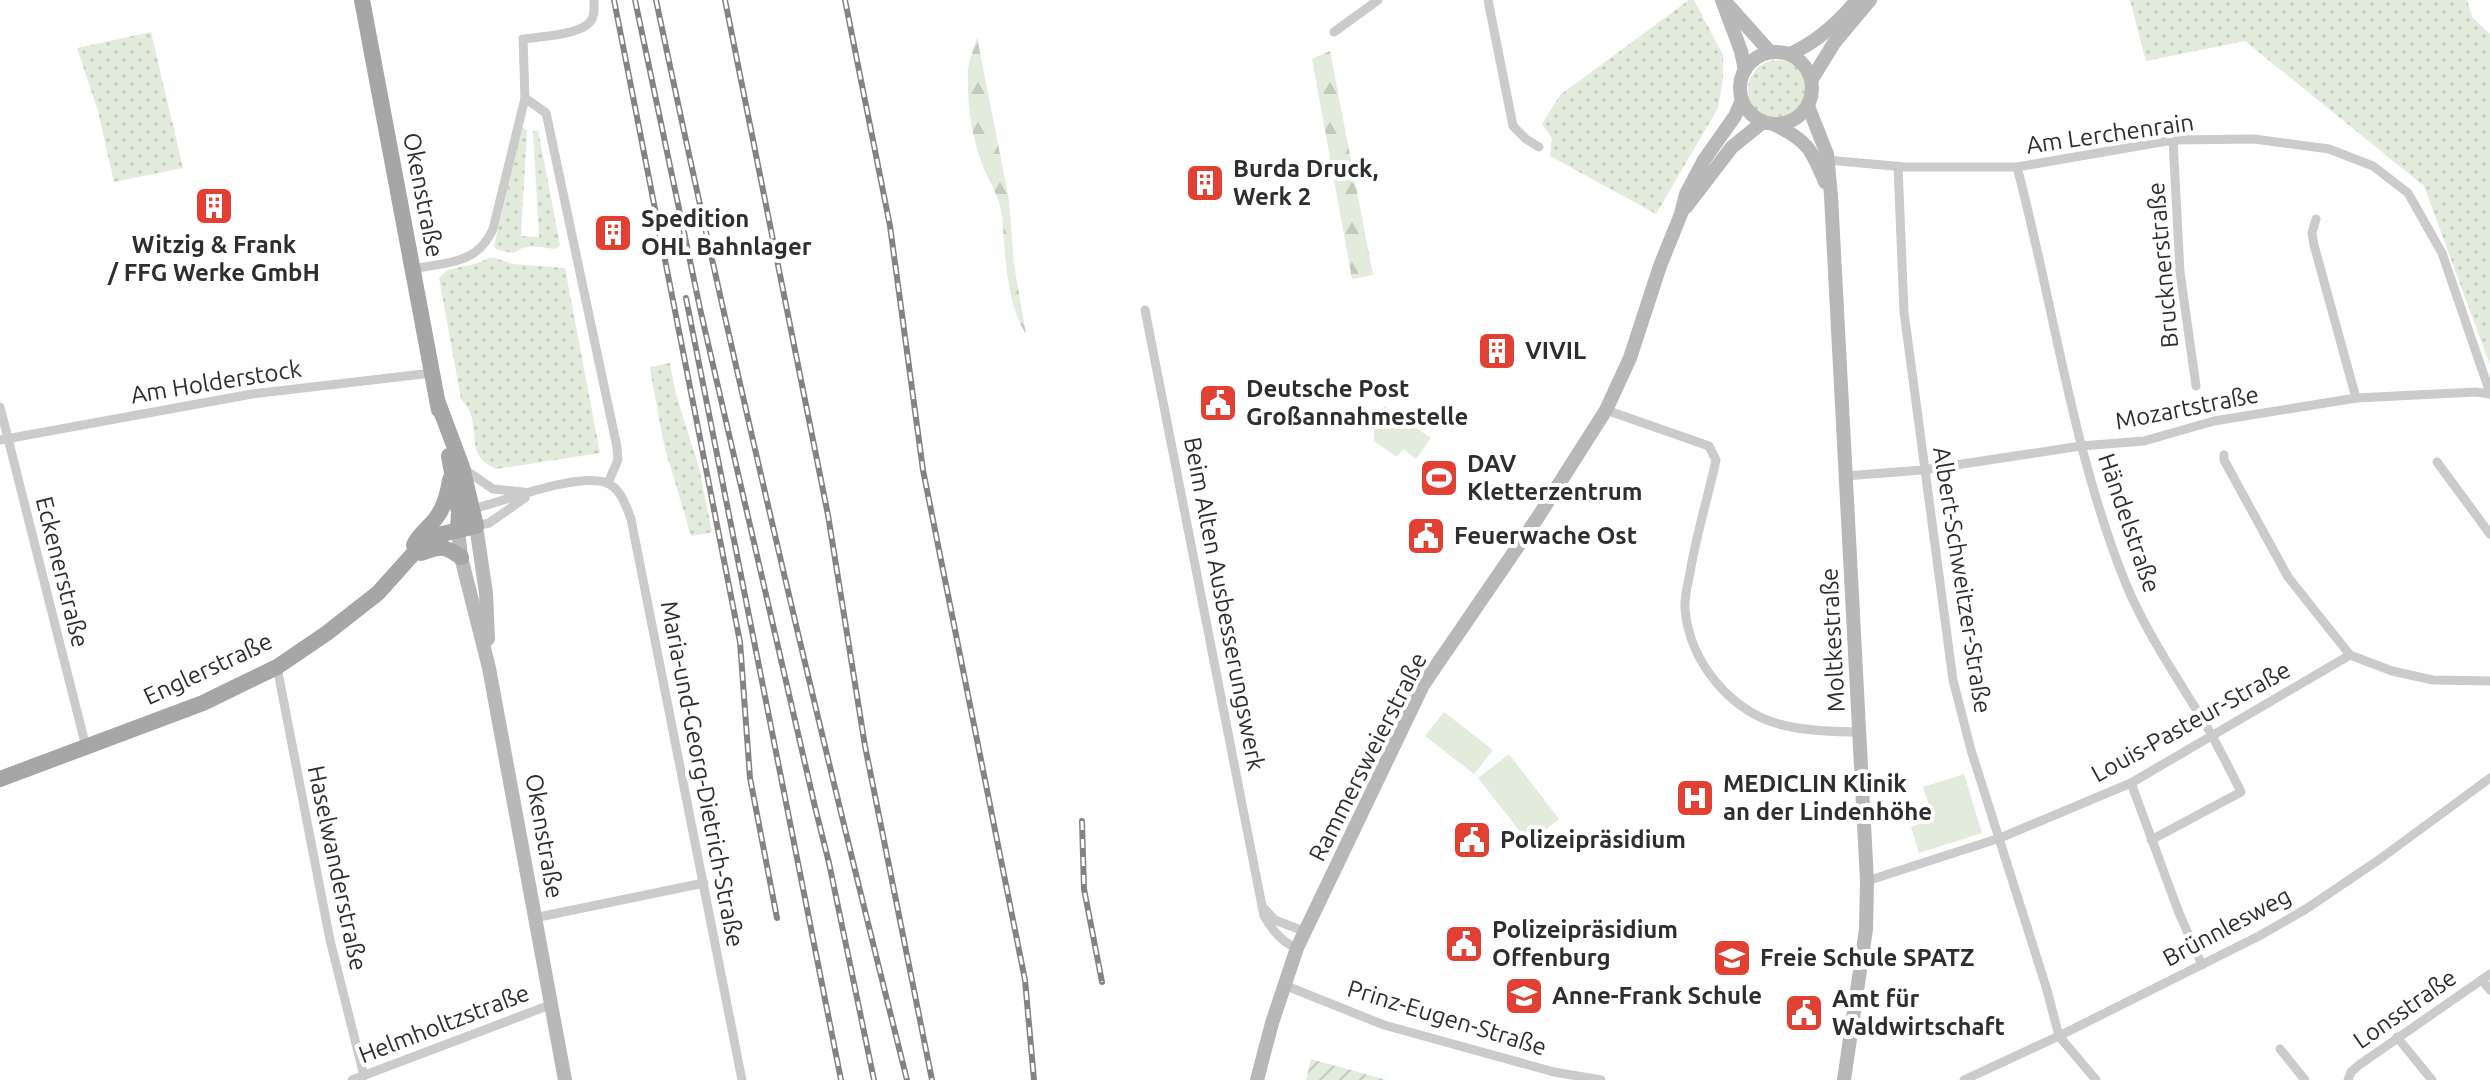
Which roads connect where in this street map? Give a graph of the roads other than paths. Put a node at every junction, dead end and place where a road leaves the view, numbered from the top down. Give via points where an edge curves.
1 (362, 0) edge
2 (594, 0) edge
3 (1378, 0) edge
4 (1488, 0) edge
5 (1723, 0) edge
6 (1857, 0) edge
7 (1870, 0) edge
8 (1334, 32) dead end
9 (1770, 52) junction
10 (1790, 54) junction
11 (1745, 70) junction
12 (1812, 79) junction
13 (525, 98) junction
14 (1742, 100) junction
15 (1808, 106) junction
16 (1769, 124) junction
17 (2173, 140) junction
18 (1539, 147) dead end
19 (1827, 160) junction
20 (1898, 166) junction
21 (2017, 167) junction
22 (1831, 196) junction
23 (1681, 214) junction
24 (2316, 219) dead end
25 (412, 269) junction
26 (1145, 310) dead end
27 (432, 373) junction
28 (2196, 386) dead end
29 (2489, 394) edge
30 (2356, 398) junction
31 (0, 407) edge
32 (1606, 410) junction
33 (4, 439) edge
34 (2081, 446) junction
35 (2224, 455) dead end
36 (2437, 462) dead end
37 (456, 468) junction
38 (1923, 470) junction
39 (1845, 476) junction
40 (608, 483) junction
41 (534, 492) junction
42 (469, 516) junction
43 (437, 517) junction
44 (458, 530) junction
45 (2490, 534) edge
46 (461, 557) junction
47 (408, 558) junction
48 (2350, 655) junction
49 (277, 667) junction
50 (489, 668) junction
51 (2490, 681) edge
52 (1861, 732) junction
53 (2211, 734) junction
54 (86, 747) junction
55 (2490, 778) edge
56 (0, 779) edge
57 (2131, 783) junction
58 (2000, 838) junction
59 (2151, 840) junction
60 (1867, 881) junction
61 (704, 883) junction
62 (1262, 906) junction
63 (534, 918) junction
64 (1306, 932) junction
65 (1297, 948) junction
66 (2202, 965) junction
67 (2486, 977) edge
68 (1284, 985) junction
69 (2490, 990) edge
70 (550, 1005) junction
71 (2059, 1036) junction
72 (2397, 1037) junction
73 (2280, 1049) dead end
74 (364, 1076) junction
75 (1552, 1076) edge
76 (352, 1080) edge
77 (565, 1080) edge
78 (742, 1080) edge
79 (1257, 1080) edge
80 (1601, 1080) edge
81 (1844, 1080) edge
82 (1964, 1080) edge
83 (2096, 1080) edge
84 (2305, 1080) edge
85 (2348, 1080) edge
86 (2432, 1080) edge

1 - 25 main road, Okenstraße
2 - 13 street via 589,24 573,32 523,39
3 - 8 street
4 - 18 street via 1513,126
5 - 9 street
5 - 11 street
6 - 10 street via 1808,46
7 - 12 street
9 - 10 street
9 - 11 street
10 - 12 street
11 - 14 street
12 - 15 street
13 - 25 street via 488,242 467,258
13 - 40 street via 546,113 548,122 617,447 618,460
14 - 16 street via 1750,114
14 - 23 street, Rammersweierstraße via 1704,160
15 - 16 street via 1794,120
15 - 19 street, Moltkestraße
16 - 22 street, Moltkestraße via 1798,136
16 - 23 street, Rammersweierstraße via 1732,147
17 - 21 street, Am Lerchenrain
17 - 28 street, Brucknerstraße via 2180,272
17 - 29 street, Am Lerchenrain via 2254,139 2329,149 2373,166 2408,193 2442,253
19 - 20 street, Am Lerchenrain
19 - 22 street, Moltkestraße
20 - 21 street, Am Lerchenrain
20 - 38 street, Albert-Schweitzer-Straße via 1904,312
21 - 34 street, Händelstraße
22 - 39 street, Moltkestraße
23 - 32 street, Rammersweierstraße
24 - 30 street via 2314,245
25 - 27 main road, Okenstraße
26 - 62 street, Beim Alten Ausbesserungswerk
27 - 33 street, Am Holderstock via 252,394
27 - 37 main road, Okenstraße
29 - 30 street, Mozartstraße
30 - 34 street, Mozartstraße via 2214,421 2144,441
31 - 33 street, Eckenerstraße
32 - 52 street via 1709,446 1716,460 1685,608 1710,676 1740,704 1786,726
32 - 64 street, Rammersweierstraße via 1423,685
33 - 54 street, Eckenerstraße
34 - 38 street, Mozartstraße
34 - 53 street, Händelstraße via 2127,586 2158,650
35 - 48 street via 2288,577
36 - 45 street
37 - 41 street via 493,489
37 - 42 main road, Okenstraße
37 - 43 main road, Englerstraße
38 - 39 street, Mozartstraße
38 - 58 street, Albert-Schweitzer-Straße via 1953,680
39 - 52 street, Moltkestraße
40 - 41 street via 577,482
40 - 61 street, Maria-und-Georg-Dietrich-Straße via 624,500 631,519
41 - 42 street
41 - 42 street via 489,523
42 - 43 main road
42 - 44 main road, Englerstraße
42 - 50 street, Okenstraße via 486,593
43 - 47 main road, Englerstraße
44 - 46 street, Okenstraße
44 - 47 main road, Englerstraße via 438,535
46 - 47 main road via 440,546
46 - 50 street, Okenstraße
47 - 49 main road, Englerstraße via 378,593
48 - 51 street via 2433,680
48 - 53 street, Louis-Pasteur-Straße
49 - 54 main road, Englerstraße via 203,703
49 - 74 street, Haselwanderstraße via 330,940
50 - 63 street, Okenstraße
52 - 60 street, Moltkestraße
53 - 57 street, Louis-Pasteur-Straße
53 - 59 street, Händelstraße via 2241,792
54 - 56 main road, Englerstraße
55 - 66 street, Brünnlesweg via 2306,909
57 - 58 street, Louis-Pasteur-Straße
57 - 59 street
58 - 60 street, Louis-Pasteur-Straße
58 - 71 street, Albert-Schweitzer-Straße
59 - 66 street
60 - 81 street, Moltkestraße via 1866,929
61 - 63 street, Okenstraße
61 - 78 street, Maria-und-Georg-Dietrich-Straße
62 - 64 street via 1275,920
62 - 65 street, Beim Alten Ausbesserungswerk via 1272,930
63 - 70 street, Okenstraße
64 - 65 street, Rammersweierstraße
65 - 68 street, Rammersweierstraße
66 - 71 street, Brünnlesweg
67 - 69 street
67 - 72 street, Lonsstraße
68 - 75 street, Prinz-Eugen-Straße via 1384,1025
68 - 79 street, Rammersweierstraße
70 - 74 street, Helmholtzstraße
70 - 77 street, Okenstraße
71 - 82 street, Brünnlesweg
71 - 83 street
72 - 85 street, Lonsstraße via 2351,1072
72 - 86 street
73 - 84 street
74 - 76 street, Helmholtzstraße
75 - 80 street, Prinz-Eugen-Straße

